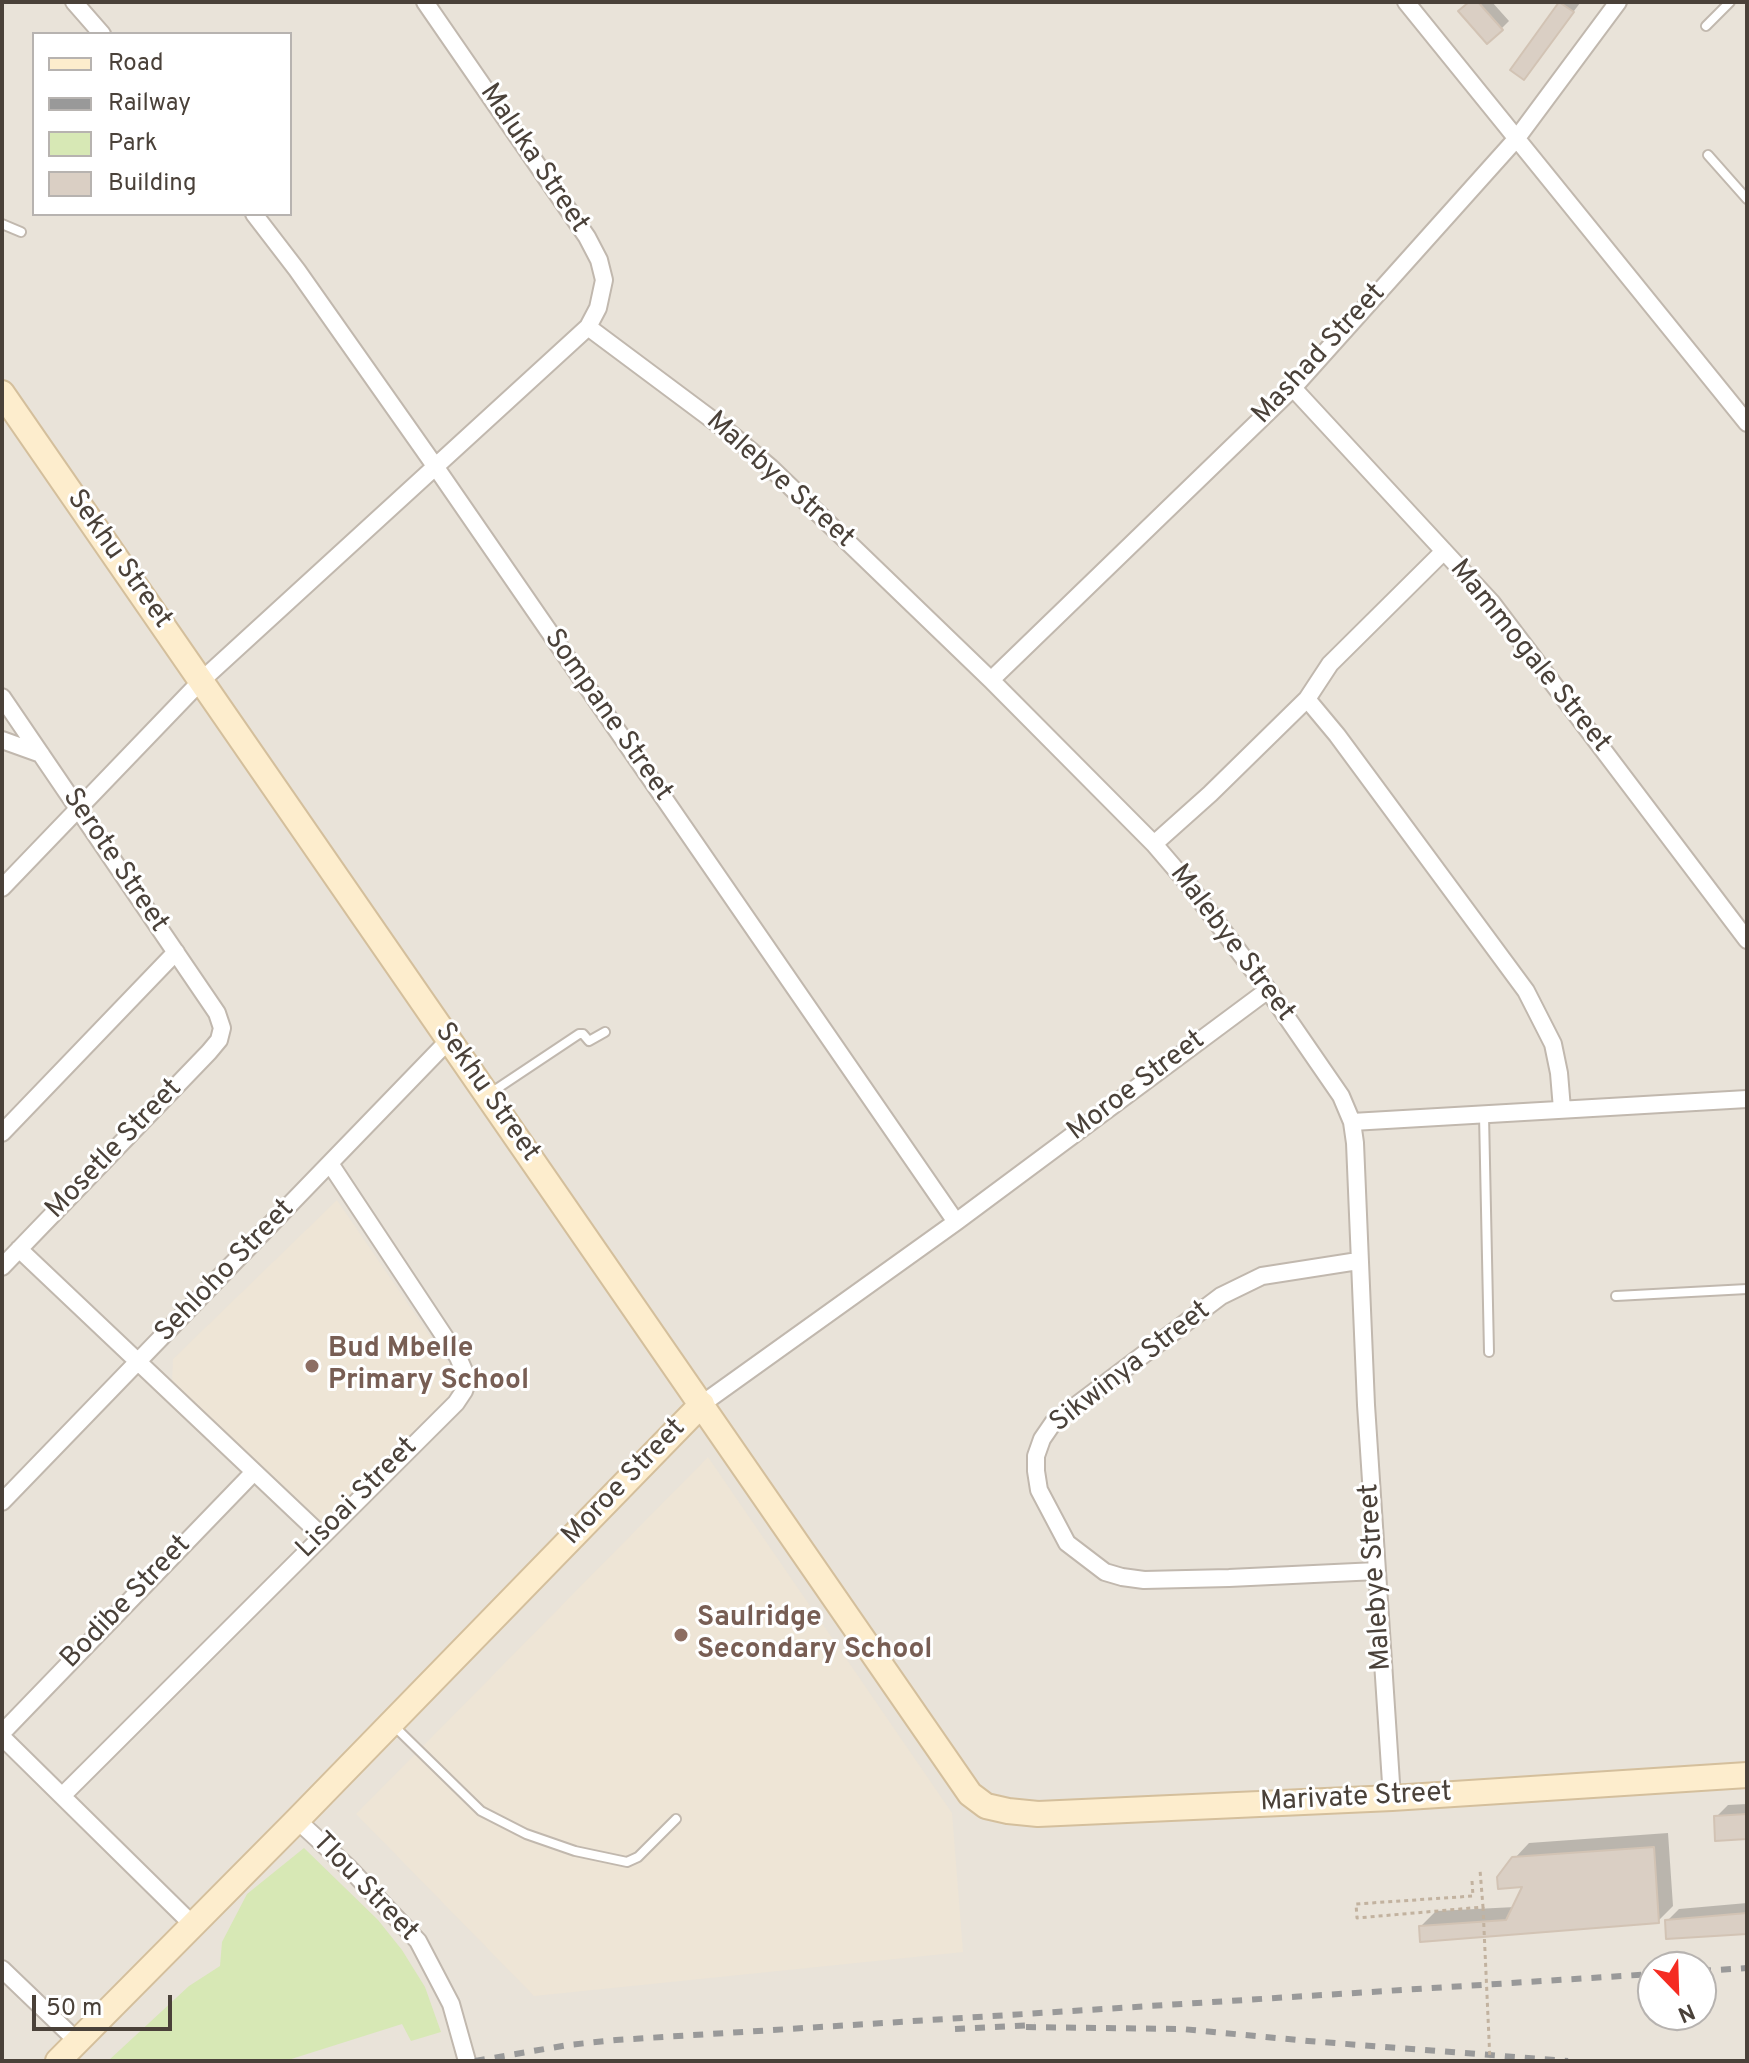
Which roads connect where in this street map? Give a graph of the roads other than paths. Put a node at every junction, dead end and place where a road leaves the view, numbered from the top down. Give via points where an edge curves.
1 (74, 2) edge
2 (425, 2) edge
3 (1406, 2) edge
4 (1618, 2) edge
5 (1730, 2) edge
6 (1706, 26) dead end
7 (100, 32) edge
8 (1517, 138) junction
9 (1708, 155) dead end
10 (1747, 199) edge
11 (256, 216) edge
12 (2, 224) edge
13 (21, 232) dead end
14 (588, 327) junction
15 (1293, 388) junction
16 (2, 393) edge
17 (1747, 423) edge
18 (435, 466) junction
19 (1444, 551) junction
20 (991, 680) junction
21 (201, 681) junction
22 (2, 697) edge
23 (1307, 699) junction
24 (2, 740) edge
25 (41, 754) junction
26 (78, 809) junction
27 (1154, 844) junction
28 (2, 888) edge
29 (1747, 940) edge
30 (176, 952) junction
31 (1268, 990) junction
32 (222, 1028) joint
33 (605, 1032) dead end
34 (449, 1040) junction
35 (487, 1095) junction
36 (1747, 1099) edge
37 (1562, 1109) junction
38 (1484, 1114) junction
39 (1352, 1122) junction
40 (2, 1133) edge
41 (331, 1165) junction
42 (956, 1222) junction
43 (19, 1249) junction
44 (1358, 1261) junction
45 (2, 1267) edge
46 (1747, 1289) edge
47 (1616, 1296) dead end
48 (1489, 1352) dead end
49 (137, 1363) junction
50 (702, 1404) junction
51 (253, 1473) junction
52 (2, 1502) edge
53 (321, 1535) junction
54 (1377, 1571) junction
55 (391, 1723) junction
56 (2, 1735) edge
57 (1747, 1775) edge
58 (970, 1794) joint
59 (62, 1796) junction
60 (1392, 1798) junction
61 (676, 1819) dead end
62 (297, 1820) junction
63 (193, 1925) junction
64 (2, 1969) edge
65 (77, 2041) junction
66 (465, 2054) edge
67 (58, 2061) edge

1 - 7 street
2 - 14 street, Maluka Street via 599,260 602,296
3 - 8 street
4 - 8 street, Mashad Street
5 - 6 lane
8 - 15 street, Mashad Street
8 - 17 street
9 - 10 lane
11 - 18 street, Sompane Street
12 - 13 lane
14 - 18 street
14 - 20 street, Malebye Street via 771,468
15 - 19 street, Mammogale Street
15 - 20 street, Mashad Street
16 - 21 street, Sekhu Street
18 - 21 street
18 - 42 street, Sompane Street
19 - 23 street via 1330,664
19 - 29 street, Mammogale Street via 1492,603
20 - 27 street, Malebye Street
21 - 26 street
21 - 34 street, Sekhu Street
22 - 25 street, Serote Street
23 - 27 street
23 - 37 street via 1526,991 1553,1044
24 - 25 street
25 - 26 street, Serote Street
26 - 28 street
26 - 30 street, Serote Street
27 - 31 street, Malebye Street
30 - 32 street, Serote Street
30 - 40 street
31 - 39 street, Malebye Street via 1341,1096
31 - 42 street, Moroe Street
32 - 43 street, Mosetle Street via 209,1052
33 - 35 lane via 589,1041 579,1034
34 - 35 street, Sekhu Street
34 - 41 street, Sehloho Street
35 - 50 street, Sekhu Street
36 - 37 street
37 - 38 street
38 - 39 street
38 - 48 lane
39 - 44 street, Malebye Street
41 - 49 street, Sehloho Street
41 - 53 street, Lisoai Street via 451,1344 468,1380 456,1403
42 - 50 street, Moroe Street
43 - 45 street, Mosetle Street
43 - 49 street
44 - 54 street, Malebye Street
44 - 54 street, Sikwinya Street via 1262,1276 1221,1296 1053,1423 1042,1439 1036,1471 1039,1490 1067,1543 1085,1560 1122,1577 1215,1579
46 - 47 lane
49 - 51 street
49 - 52 street, Sehloho Street
50 - 55 street, Moroe Street
50 - 58 street, Sekhu Street
51 - 53 street
51 - 56 street, Bodibe Street
53 - 59 street, Lisoai Street
54 - 60 street, Malebye Street
55 - 61 lane via 481,1811 575,1851 627,1862
55 - 62 street, Moroe Street
56 - 59 street
57 - 60 street, Marivate Street
58 - 60 street, Marivate Street via 986,1806 1038,1814
59 - 63 street
62 - 63 street, Moroe Street
62 - 66 street, Tlou Street via 418,1941 451,2004
63 - 65 street, Moroe Street
64 - 65 street
65 - 67 street, Moroe Street

